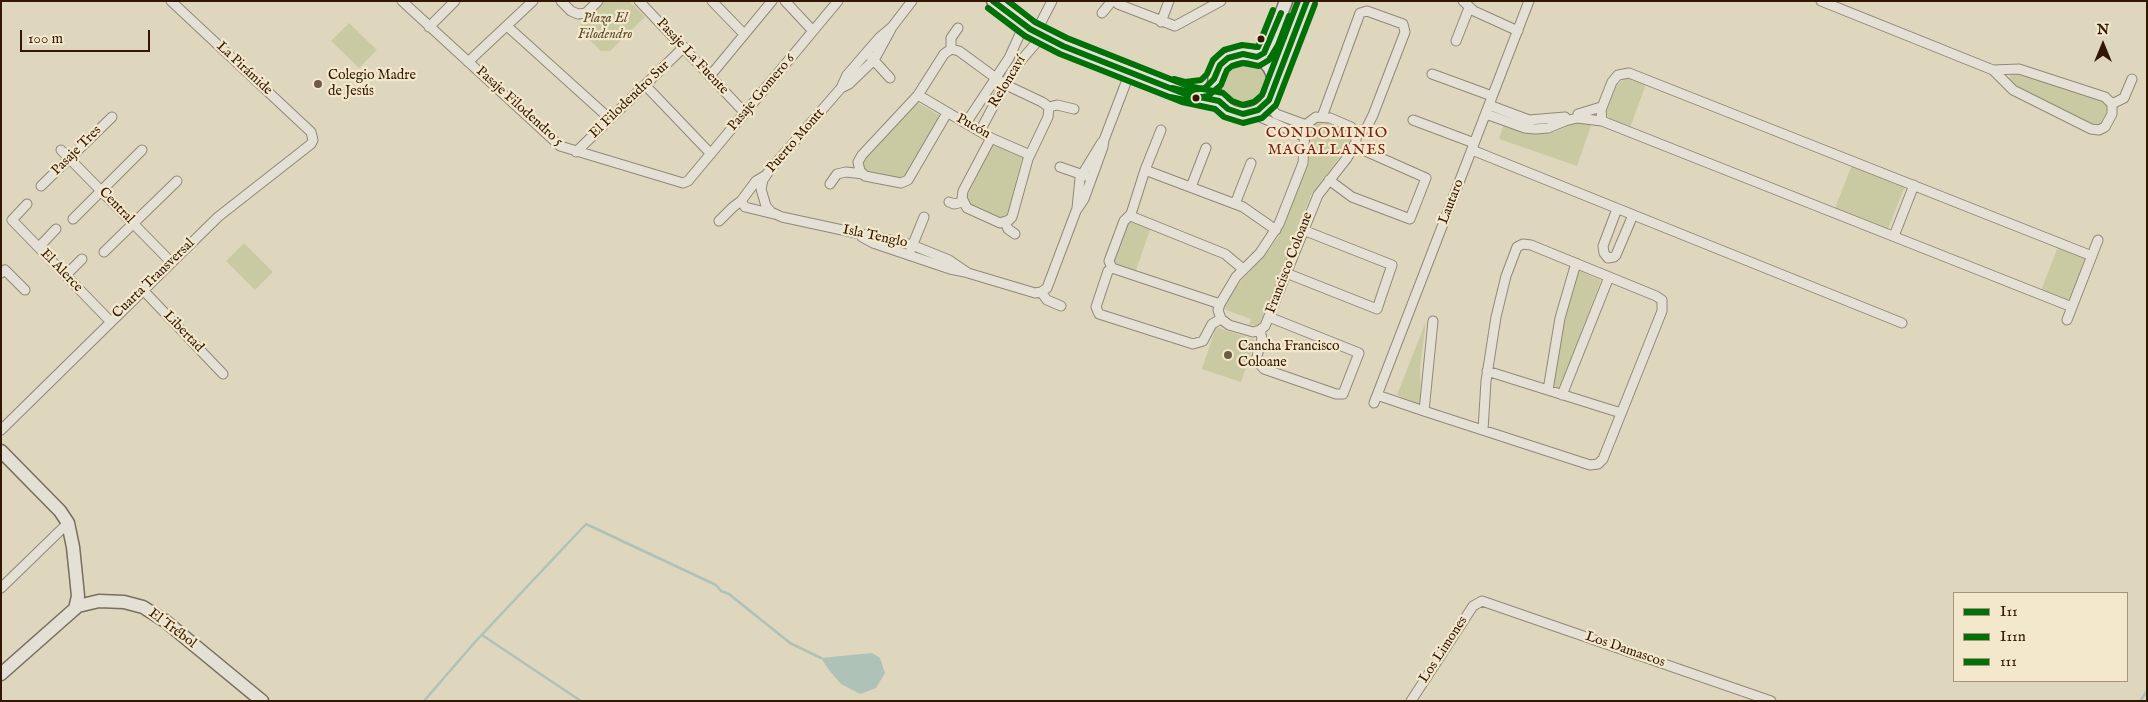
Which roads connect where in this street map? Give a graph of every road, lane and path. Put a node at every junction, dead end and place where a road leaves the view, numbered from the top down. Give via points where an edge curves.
1 (172, 1) edge
2 (402, 1) edge
3 (456, 1) edge
4 (533, 1) edge
5 (561, 1) edge
6 (598, 1) edge
7 (639, 1) edge
8 (712, 1) edge
9 (772, 1) edge
10 (785, 1) edge
11 (838, 1) edge
12 (912, 1) edge
13 (993, 1) edge
14 (1052, 1) edge
15 (1112, 1) edge
16 (1116, 1) edge
17 (1169, 1) edge
18 (1221, 1) edge
19 (1286, 1) edge
20 (1307, 1) edge
21 (1529, 1) edge
22 (1822, 1) edge
23 (1466, 5) edge
24 (1102, 13) dead end
25 (1162, 22) junction
26 (1024, 25) junction
27 (429, 26) junction
28 (507, 26) junction
29 (892, 27) junction
30 (958, 28) dead end
31 (813, 31) junction
32 (1518, 31) junction
33 (744, 34) junction
34 (1039, 34) junction
35 (1456, 40) dead end
36 (684, 47) junction
37 (951, 49) junction
38 (866, 52) junction
39 (1257, 57) junction
40 (874, 60) junction
41 (468, 62) junction
42 (2012, 69) junction
43 (1993, 70) junction
44 (1130, 72) junction
45 (1432, 74) dead end
46 (710, 76) junction
47 (890, 78) dead end
48 (996, 78) junction
49 (1214, 79) junction
50 (2132, 79) dead end
51 (1004, 84) junction
52 (645, 85) junction
53 (2006, 85) junction
54 (841, 88) junction
55 (1177, 90) junction
56 (918, 95) junction
57 (1271, 95) junction
58 (1219, 101) junction
59 (2112, 104) junction
60 (1489, 105) junction
61 (1049, 107) junction
62 (1601, 107) junction
63 (1074, 109) dead end
64 (745, 113) junction
65 (947, 113) junction
66 (1251, 113) junction
67 (112, 116) dead end
68 (1322, 117) junction
69 (610, 119) junction
70 (1414, 120) dead end
71 (1602, 121) junction
72 (966, 123) junction
73 (1306, 125) junction
74 (1161, 130) dead end
75 (980, 131) junction
76 (1304, 136) junction
77 (1357, 136) junction
78 (314, 138) joint
79 (991, 138) junction
80 (1104, 140) junction
81 (1354, 146) junction
82 (1473, 147) junction
83 (1206, 148) dead end
84 (61, 150) dead end
85 (142, 150) dead end
86 (576, 152) junction
87 (711, 154) junction
88 (1030, 156) junction
89 (70, 158) junction
90 (859, 158) junction
91 (1251, 163) dead end
92 (1060, 167) dead end
93 (1145, 170) junction
94 (846, 172) junction
95 (862, 174) junction
96 (1082, 174) junction
97 (766, 175) junction
98 (1092, 178) junction
99 (1329, 180) junction
100 (177, 181) dead end
101 (685, 183) joint
102 (830, 184) dead end
103 (1914, 185) junction
104 (41, 186) dead end
105 (1191, 187) junction
106 (101, 191) junction
107 (741, 201) junction
108 (949, 202) dead end
109 (963, 202) junction
110 (27, 204) dead end
111 (1235, 204) junction
112 (1617, 209) junction
113 (1076, 211) junction
114 (1131, 214) junction
115 (776, 215) junction
116 (1633, 215) junction
117 (924, 217) dead end
118 (73, 219) dead end
119 (719, 221) dead end
120 (1005, 222) junction
121 (133, 223) junction
122 (56, 229) dead end
123 (1276, 230) junction
124 (1303, 230) junction
125 (856, 234) junction
126 (1015, 234) dead end
127 (1894, 236) junction
128 (2098, 240) dead end
129 (912, 245) junction
130 (38, 247) junction
131 (104, 252) dead end
132 (908, 254) junction
133 (2092, 256) junction
134 (1608, 258) junction
135 (82, 259) dead end
136 (171, 262) junction
137 (1576, 263) junction
138 (1112, 268) junction
139 (1243, 269) junction
140 (3, 271) edge
141 (968, 272) junction
142 (1286, 273) junction
143 (66, 275) junction
144 (1605, 275) junction
145 (25, 290) dead end
146 (143, 290) junction
147 (1044, 290) junction
148 (1220, 304) junction
149 (1061, 306) dead end
150 (2072, 307) junction
151 (1269, 317) junction
152 (1221, 318) junction
153 (2067, 320) dead end
154 (1433, 321) dead end
155 (111, 322) junction
156 (1902, 323) dead end
157 (1260, 330) junction
158 (1487, 371) junction
159 (223, 374) dead end
160 (1548, 390) junction
161 (1562, 395) junction
162 (1424, 411) junction
163 (1621, 413) junction
164 (1, 430) edge
165 (1484, 430) junction
166 (1, 451) edge
167 (68, 523) junction
168 (1, 588) edge
169 (1480, 601) joint
170 (75, 609) junction
171 (1, 674) edge
172 (262, 701) edge
173 (1410, 701) edge
174 (1771, 701) edge

1 - 78 street, La Pirámide
2 - 27 street, Pasaje Filodendro 5
3 - 27 street
4 - 28 street
5 - 6 street via 578,14 586,13
7 - 36 street, Pasaje La Fuente
8 - 33 street
9 - 33 street
10 - 31 street
11 - 31 street, Pasaje Gomero 6
12 - 29 street, Puerto Montt
13 - 26 street
14 - 34 street, Reloncaví
15 - 24 street
16 - 25 street
17 - 25 street
18 - 25 street via 1179,25
19 - 39 street via 1268,48
20 - 57 street
21 - 32 street, Lautaro
22 - 43 street
23 - 32 street
23 - 35 street
26 - 34 street
26 - 48 street, Reloncaví
27 - 41 street, Pasaje Filodendro 5
28 - 41 street
28 - 69 street
29 - 38 street, Puerto Montt
29 - 40 street, Puerto Montt
30 - 37 street via 952,38
31 - 64 street, Pasaje Gomero 6
32 - 60 street, Lautaro
33 - 46 street
34 - 44 street
34 - 51 street, Reloncaví
36 - 46 street, Pasaje La Fuente
36 - 52 street, El Filodendro Sur
37 - 48 street via 959,51
37 - 56 street via 944,54
38 - 40 street
38 - 54 street, Puerto Montt
39 - 49 street via 1243,54 1228,58 1218,68
39 - 57 street via 1271,70 1274,82
40 - 47 street
40 - 54 street, Puerto Montt
41 - 86 street, Pasaje Filodendro 5 via 556,144
42 - 43 street
42 - 53 street via 2006,76
42 - 59 street via 2105,97
43 - 53 street
44 - 55 street
44 - 80 street
45 - 60 street
46 - 64 street, Pasaje La Fuente
48 - 51 street
48 - 72 street, Reloncaví
49 - 55 street via 1205,88
49 - 58 street
50 - 59 street via 2124,98
51 - 61 street
51 - 75 street, Reloncaví
52 - 69 street, El Filodendro Sur
52 - 87 street
53 - 59 street via 2094,130 2107,124
54 - 97 street, Puerto Montt
55 - 58 street
56 - 65 street, Pucón
56 - 90 street
57 - 66 street via 1261,108
57 - 73 street via 1272,109 1276,114
58 - 66 street via 1231,111
60 - 62 street via 1535,120 1565,117
60 - 71 street via 1530,129 1548,128 1577,118
60 - 82 street, Lautaro
61 - 63 street via 1057,104
61 - 88 street via 1048,117
62 - 71 street
62 - 103 street via 1615,78 1629,72
64 - 87 street, Pasaje Gomero 6
65 - 72 street, Pucón
65 - 95 street via 913,183
66 - 76 street
67 - 89 street, Pasaje Tres
68 - 73 street
68 - 77 street via 1351,127
68 - 77 street via 1360,13 1367,11 1405,26 1370,122
69 - 86 street, El Filodendro Sur
70 - 82 street
71 - 127 street
72 - 75 street, Pucón
73 - 76 street, Francisco Coloane
74 - 93 street
75 - 79 street, Pucón
76 - 123 street, Francisco Coloane via 1303,163
77 - 81 street, Francisco Coloane
78 - 136 street, Cuarta Transversal via 311,144 226,209
79 - 88 street, Pucón
79 - 109 street via 964,191
80 - 96 street
80 - 98 street
81 - 99 street, Francisco Coloane
81 - 99 street via 1426,178 1410,219 1352,197
82 - 112 street
82 - 162 street, Lautaro via 1376,399
83 - 105 street
84 - 89 street, Central
85 - 106 street
86 - 101 street, Pasaje Filodendro 5
87 - 101 street, Pasaje Gomero 6
88 - 120 street via 1014,212
89 - 104 street, Pasaje Tres
89 - 106 street, Central
90 - 94 street
90 - 95 street via 858,167
91 - 111 street
92 - 96 street
93 - 105 street
93 - 114 street
94 - 95 street
94 - 102 street via 835,175
96 - 98 street
96 - 113 street
97 - 107 street
97 - 115 street, Puerto Montt via 761,189 762,198
98 - 113 street
99 - 124 street, Francisco Coloane via 1318,195
100 - 121 street
103 - 127 street
103 - 133 street
105 - 111 street
106 - 118 street
106 - 121 street, Central
107 - 115 street, Isla Tenglo via 745,206
107 - 119 street
108 - 109 street
109 - 120 street via 967,208 997,222
110 - 130 street, El Alerce via 12,220
111 - 123 street
112 - 116 street
112 - 134 street via 1603,246
113 - 147 street
114 - 138 street via 1124,221 1109,261
114 - 139 street via 1226,254
115 - 125 street, Isla Tenglo
116 - 134 street via 1616,255
116 - 156 street
117 - 129 street
120 - 126 street
121 - 131 street
121 - 136 street, Central
122 - 130 street
123 - 139 street, Francisco Coloane via 1260,253
124 - 142 street, Francisco Coloane
124 - 142 street via 1392,265 1377,309
125 - 129 street, Isla Tenglo
125 - 132 street
127 - 150 street
128 - 133 street
129 - 132 street
129 - 141 street, Isla Tenglo
130 - 143 street, El Alerce
132 - 141 street
133 - 150 street
134 - 144 street
135 - 143 street
136 - 146 street, Cuarta Transversal
137 - 144 street
137 - 158 street via 1528,244 1517,247 1500,297
137 - 160 street via 1560,318
138 - 148 street
138 - 152 street via 1108,271 1096,311 1099,314 1193,344 1205,340 1212,324
139 - 148 street, Francisco Coloane
140 - 145 street
141 - 147 street, Isla Tenglo via 1035,293
142 - 151 street, Francisco Coloane
143 - 155 street, El Alerce
144 - 161 street
144 - 163 street via 1663,302
146 - 155 street, Cuarta Transversal
146 - 159 street, Libertad
147 - 149 street via 1047,300
148 - 152 street
150 - 153 street
151 - 157 street, Francisco Coloane
151 - 157 street via 1359,353 1343,394 1264,369 1257,361 1262,337
152 - 157 street, Francisco Coloane via 1229,325 1251,332
154 - 162 street
155 - 164 street, Cuarta Transversal
158 - 160 street
158 - 165 street
160 - 161 street
161 - 163 street
162 - 165 street
163 - 165 street via 1603,459 1595,464
166 - 167 street
167 - 168 street
167 - 170 street via 78,596
169 - 173 street, Los Limones via 1473,606
169 - 174 street, Los Damascos
170 - 171 street, El Trébol
170 - 172 street, El Trébol via 88,603 107,601 130,602 143,607 165,621

